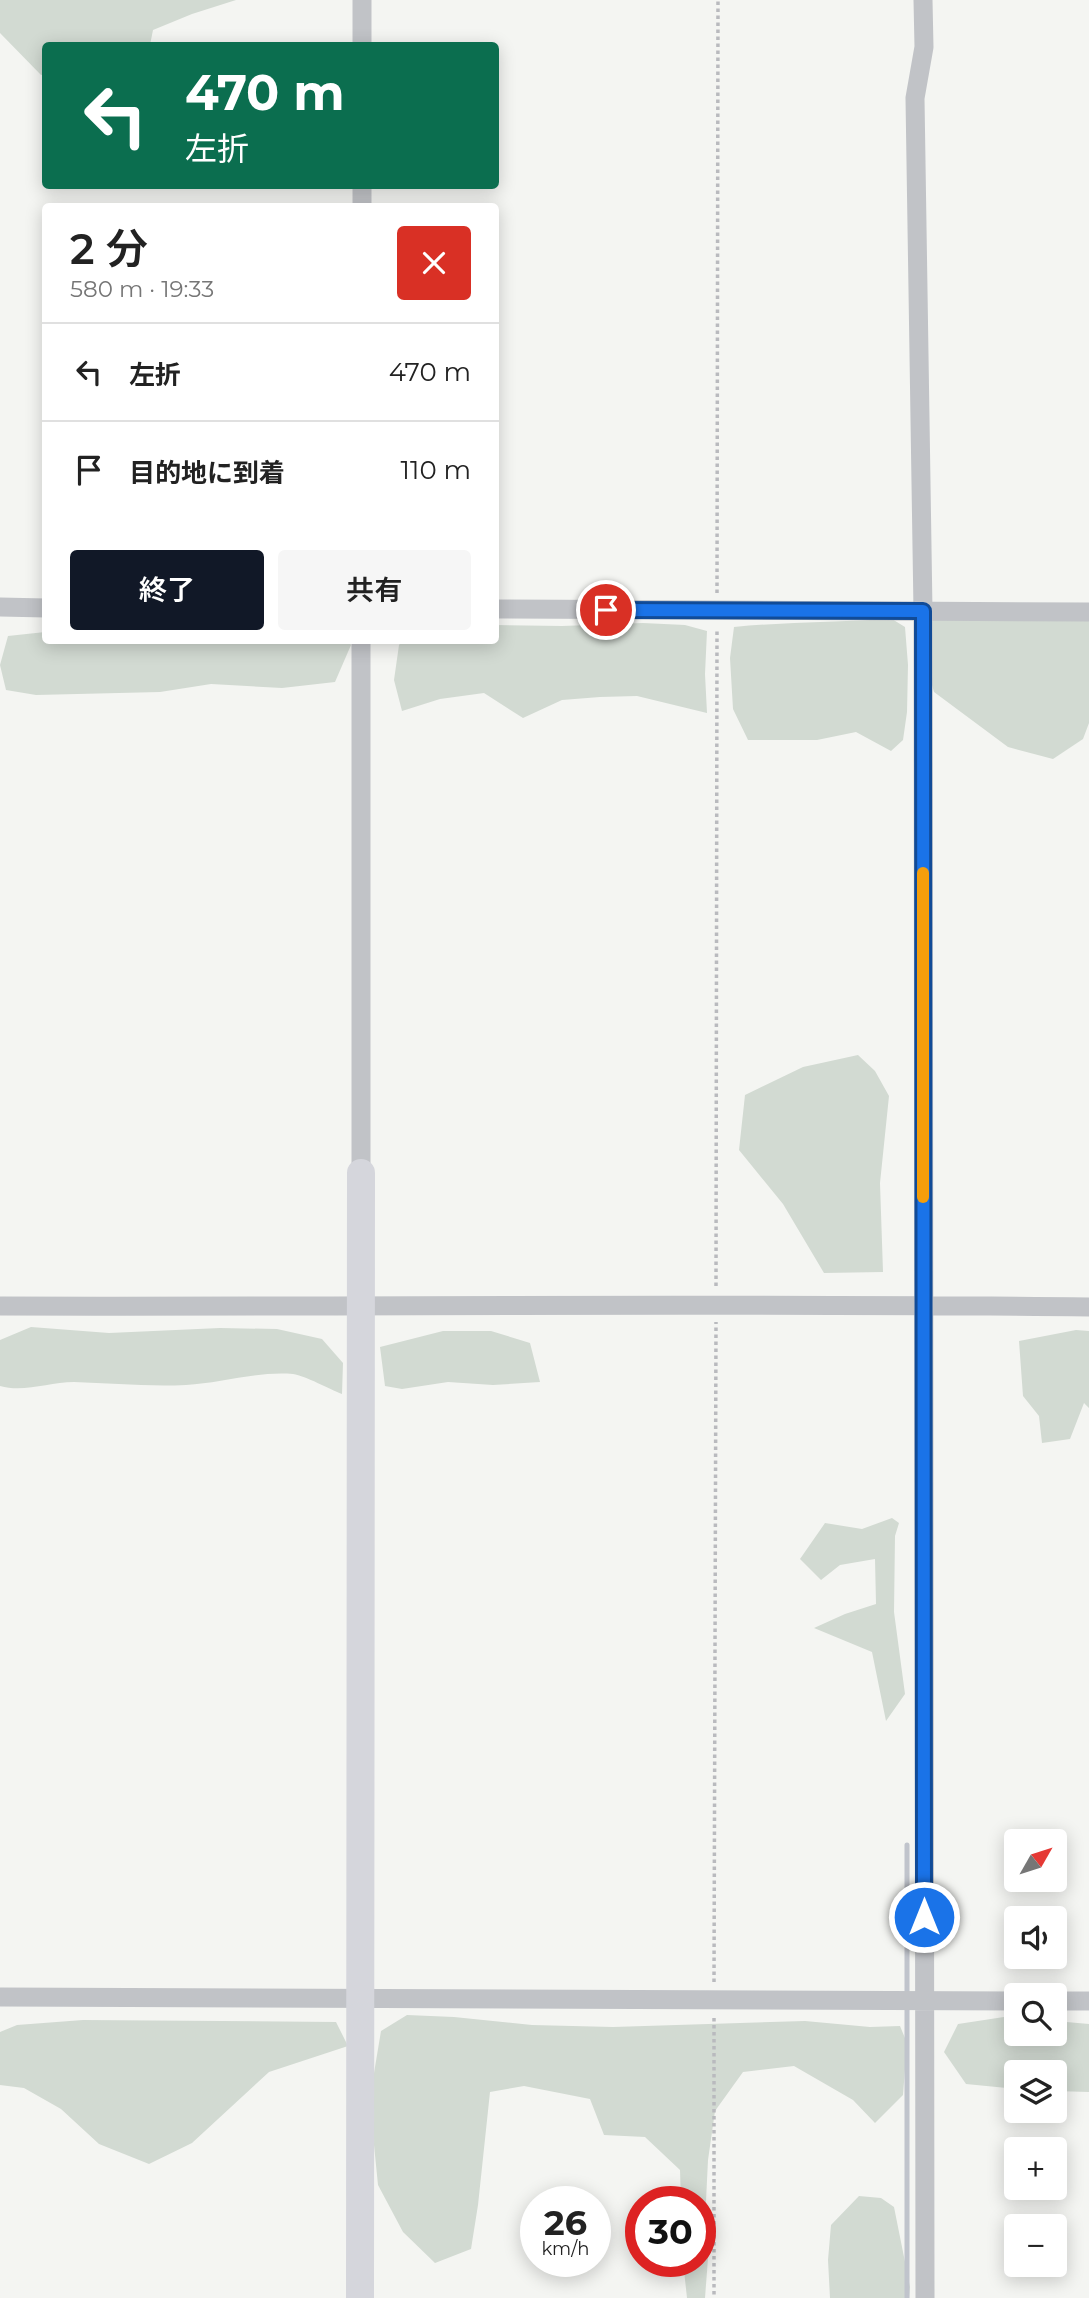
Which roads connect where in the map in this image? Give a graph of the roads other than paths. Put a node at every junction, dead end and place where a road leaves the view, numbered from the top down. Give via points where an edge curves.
1 (362, 0) edge
2 (923, 0) edge
3 (362, 42) edge
4 (0, 607) edge
5 (42, 608) edge
6 (499, 609) edge
7 (923, 611) junction
8 (1089, 612) edge
9 (361, 644) edge
10 (361, 1173) joint
11 (923, 1305) junction
12 (0, 1306) edge
13 (361, 1307) junction
14 (1089, 1307) edge
15 (0, 1997) edge
16 (360, 1999) junction
17 (924, 2000) junction
18 (1004, 2001) edge
19 (1067, 2001) edge
20 (1089, 2001) edge
21 (360, 2298) edge
22 (925, 2298) edge

1 - 3 street
2 - 7 street via 924,47 915,98
4 - 5 street
6 - 7 street
7 - 8 street
7 - 11 street
9 - 10 street
10 - 13 street
11 - 13 street
11 - 14 street
11 - 17 street
12 - 13 street
13 - 16 street
15 - 16 street
16 - 17 street
16 - 21 street
17 - 18 street
17 - 22 street
19 - 20 street

